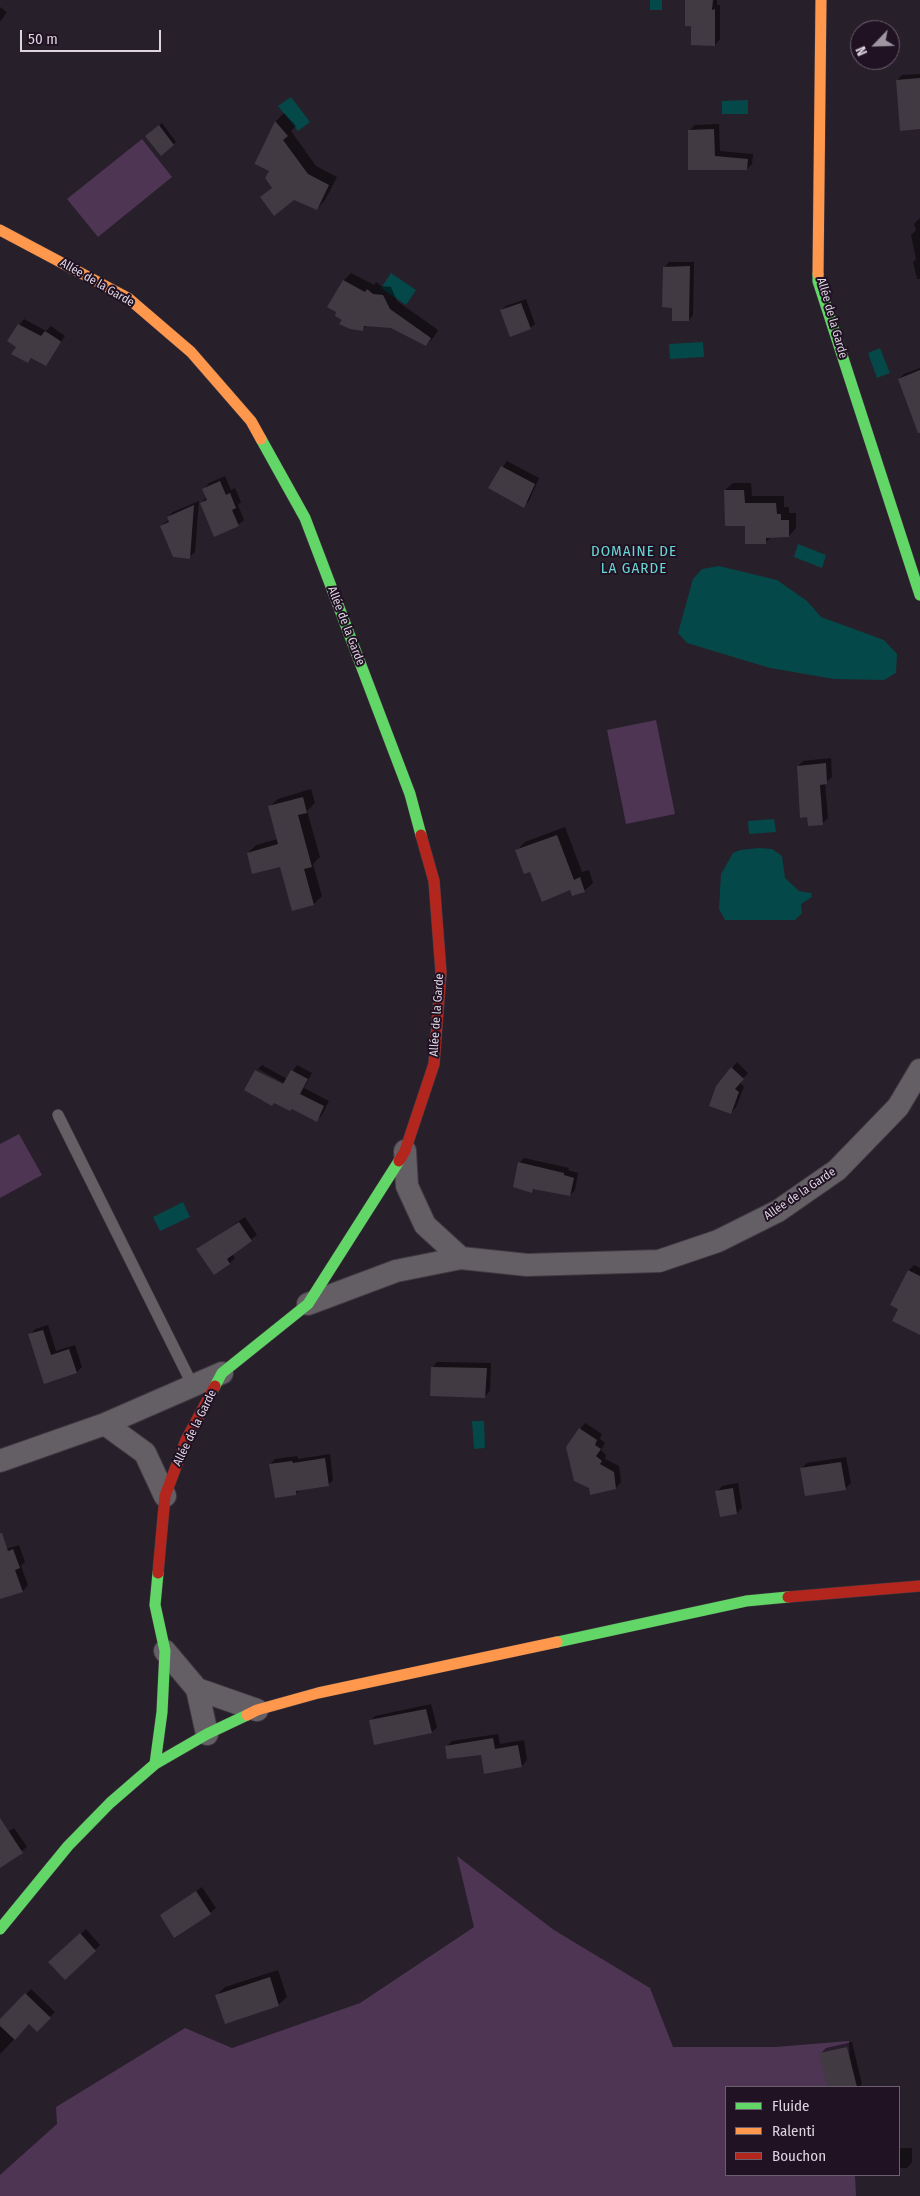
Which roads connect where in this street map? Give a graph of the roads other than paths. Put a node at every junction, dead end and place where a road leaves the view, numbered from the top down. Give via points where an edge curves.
1 (821, 0) edge
2 (0, 230) edge
3 (920, 594) edge
4 (920, 1070) edge
5 (58, 1115) dead end
6 (406, 1151) junction
7 (461, 1258) junction
8 (308, 1304) junction
9 (222, 1373) junction
10 (193, 1386) junction
11 (105, 1424) junction
12 (0, 1461) edge
13 (165, 1496) junction
14 (920, 1586) edge
15 (165, 1651) junction
16 (197, 1689) junction
17 (257, 1710) junction
18 (207, 1734) junction
19 (155, 1764) junction
20 (0, 1929) edge

1 - 3 street, Allée de la Garde via 818,282
2 - 6 street, Allée de la Garde via 128,298 191,352 251,421 305,518 410,794 434,881 441,972 434,1064
4 - 7 street, Allée de la Garde via 898,1107 837,1170 778,1211 718,1241 659,1261 527,1265
5 - 10 lane
6 - 7 street, Allée de la Garde via 407,1186 425,1226
6 - 8 street, Allée de la Garde
7 - 8 street, Allée de la Garde via 396,1271
8 - 9 street, Allée de la Garde
9 - 10 street
9 - 13 street, Allée de la Garde via 186,1440
10 - 11 street
11 - 12 street
11 - 13 street via 145,1453
13 - 15 street, Allée de la Garde via 155,1605
14 - 17 street via 746,1601 318,1693
15 - 16 street, Allée de la Garde
15 - 19 street, Allée de la Garde
16 - 17 street
16 - 18 street, Allée de la Garde
17 - 18 street
18 - 19 street
19 - 20 street via 68,1846

